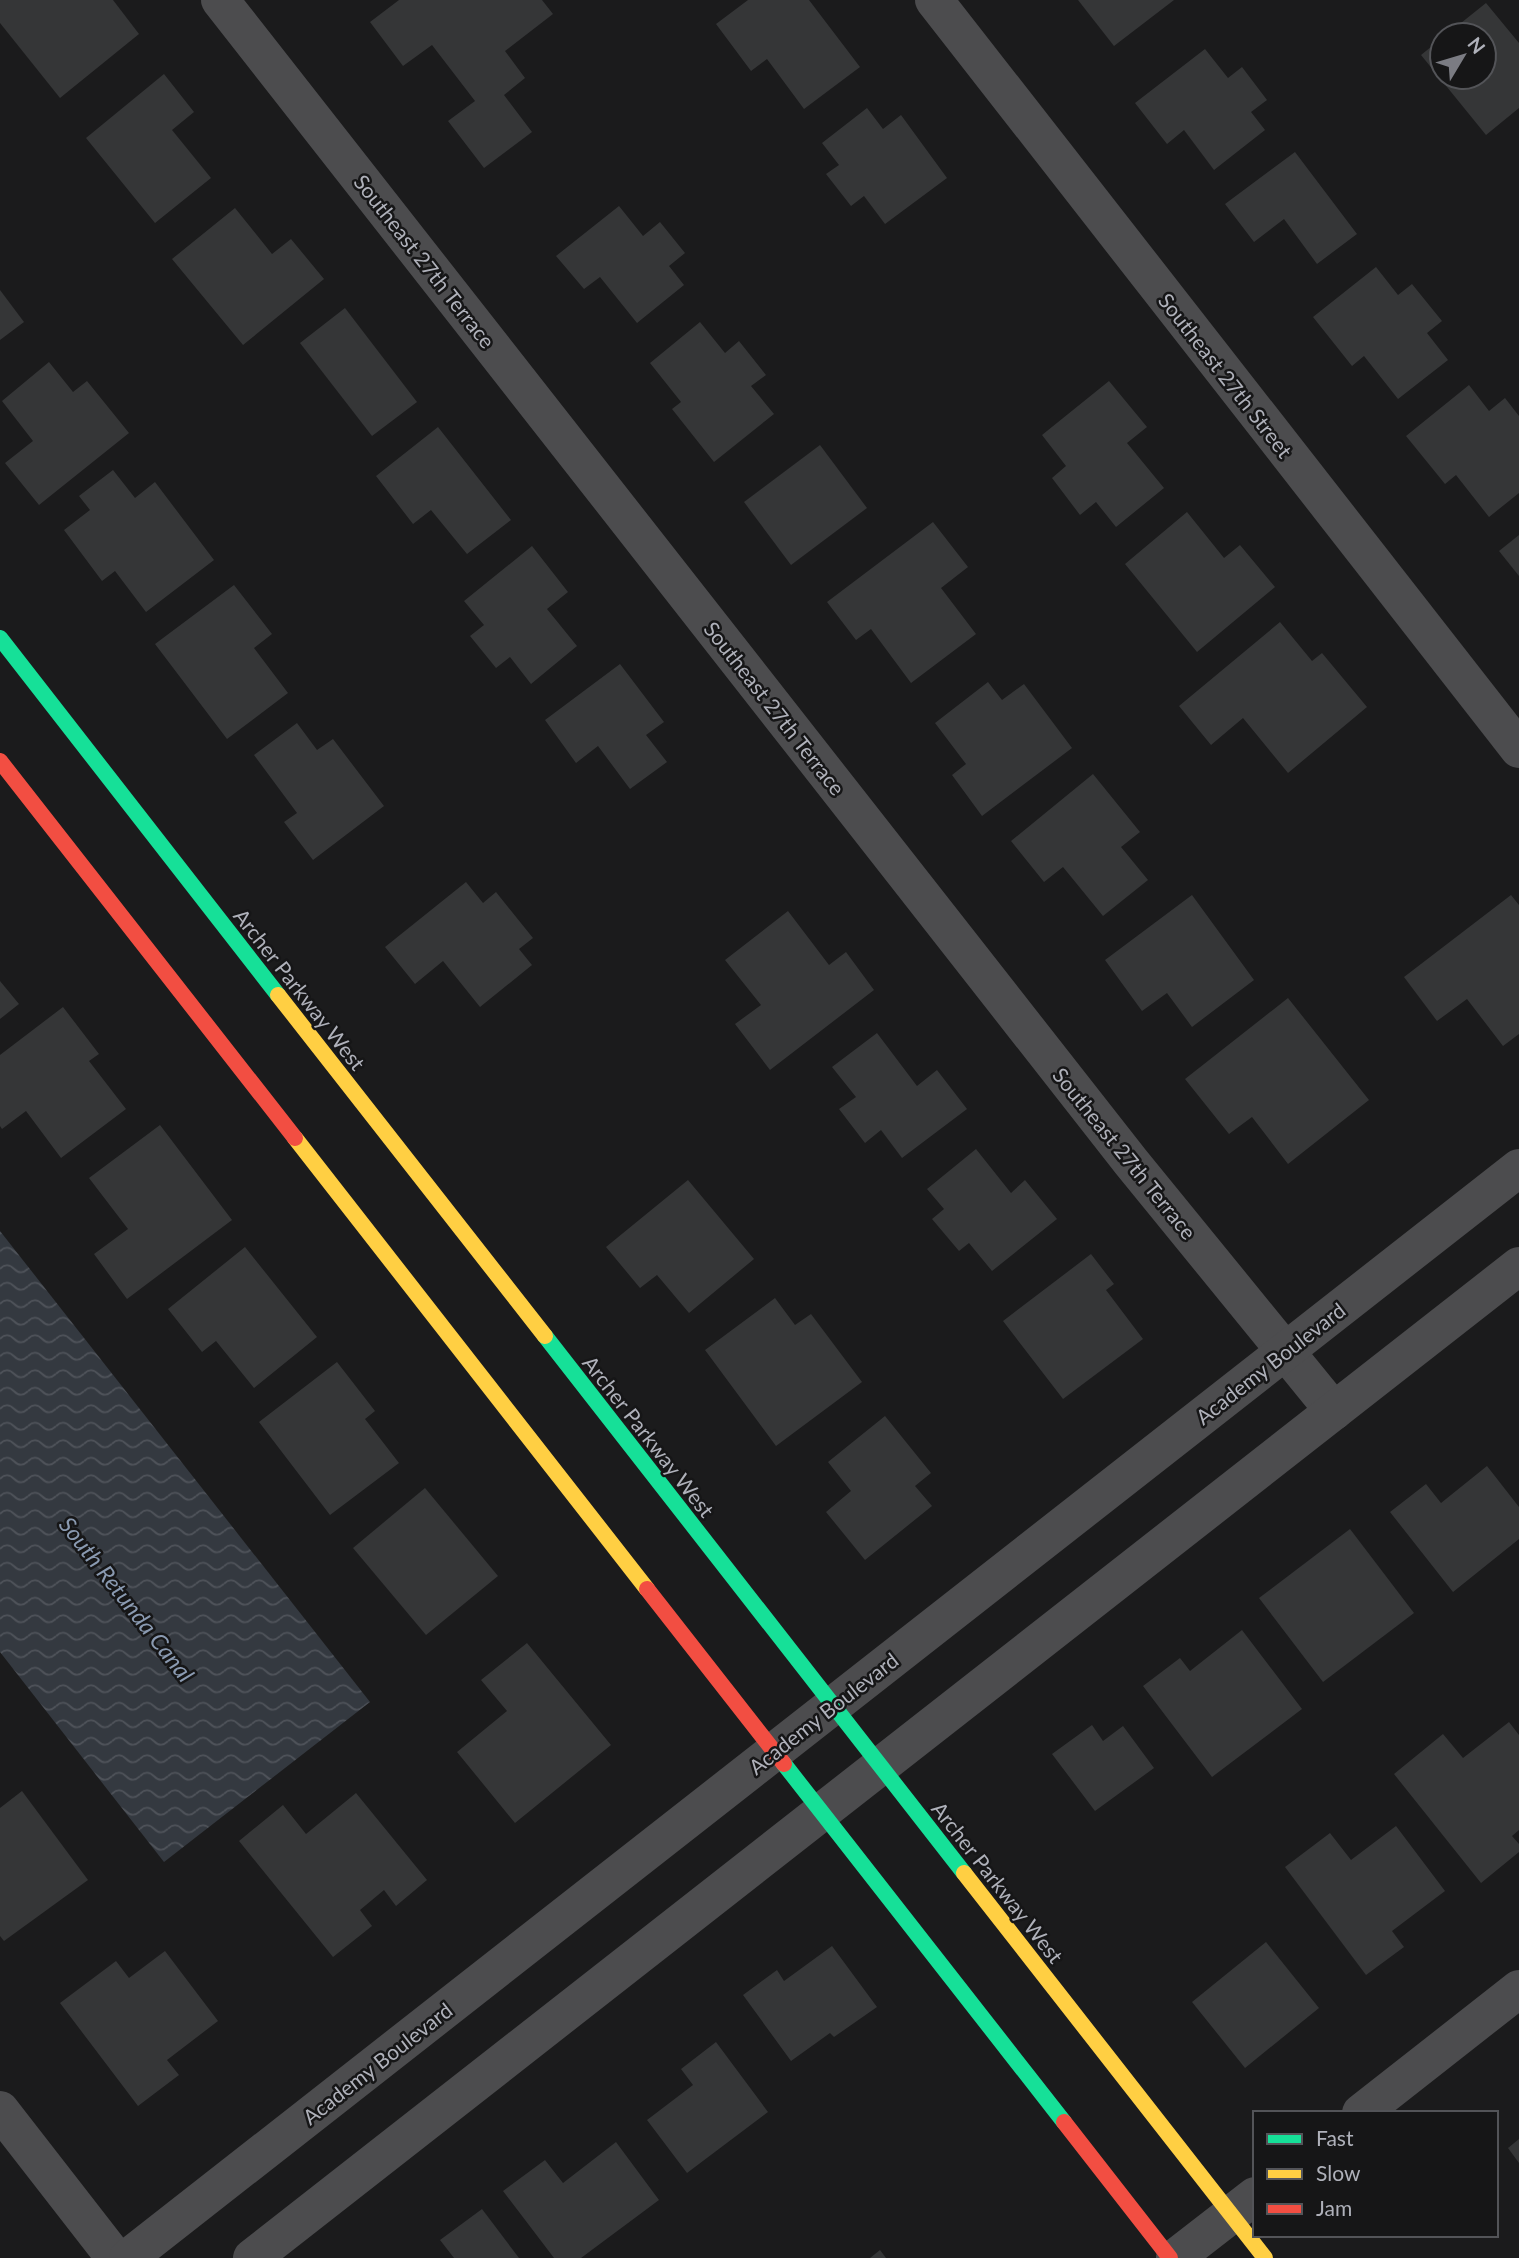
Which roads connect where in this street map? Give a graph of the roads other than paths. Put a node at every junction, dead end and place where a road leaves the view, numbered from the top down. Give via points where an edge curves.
1 (220, 0) edge
2 (934, 0) edge
3 (0, 638) edge
4 (1519, 749) edge
5 (0, 761) edge
6 (1519, 1168) edge
7 (1519, 1266) edge
8 (1284, 1352) junction
9 (1334, 1411) junction
10 (833, 1705) junction
11 (774, 1752) junction
12 (881, 1767) junction
13 (821, 1813) junction
14 (1519, 1989) edge
15 (0, 2110) edge
16 (1364, 2111) edge
17 (1243, 2205) edge
18 (1253, 2229) edge
19 (1256, 2237) edge
20 (115, 2258) edge
21 (128, 2258) edge
22 (252, 2258) edge
23 (1172, 2258) edge
24 (1265, 2258) edge

1 - 8 street, Southeast 27th Terrace
2 - 4 street, Southeast 27th Street
3 - 10 street, Archer Parkway West
5 - 11 street
6 - 8 street, Academy Boulevard
7 - 9 street
8 - 9 street, Southeast 27th Terrace
8 - 10 street, Academy Boulevard
9 - 12 street
10 - 11 street, Academy Boulevard
10 - 12 street, Archer Parkway West
11 - 13 street
11 - 21 street, Academy Boulevard
12 - 13 street
12 - 17 street, Archer Parkway West
13 - 22 street
13 - 23 street
14 - 16 street
15 - 20 street
17 - 18 street, Archer Parkway West
17 - 23 street
19 - 24 street, Archer Parkway West

